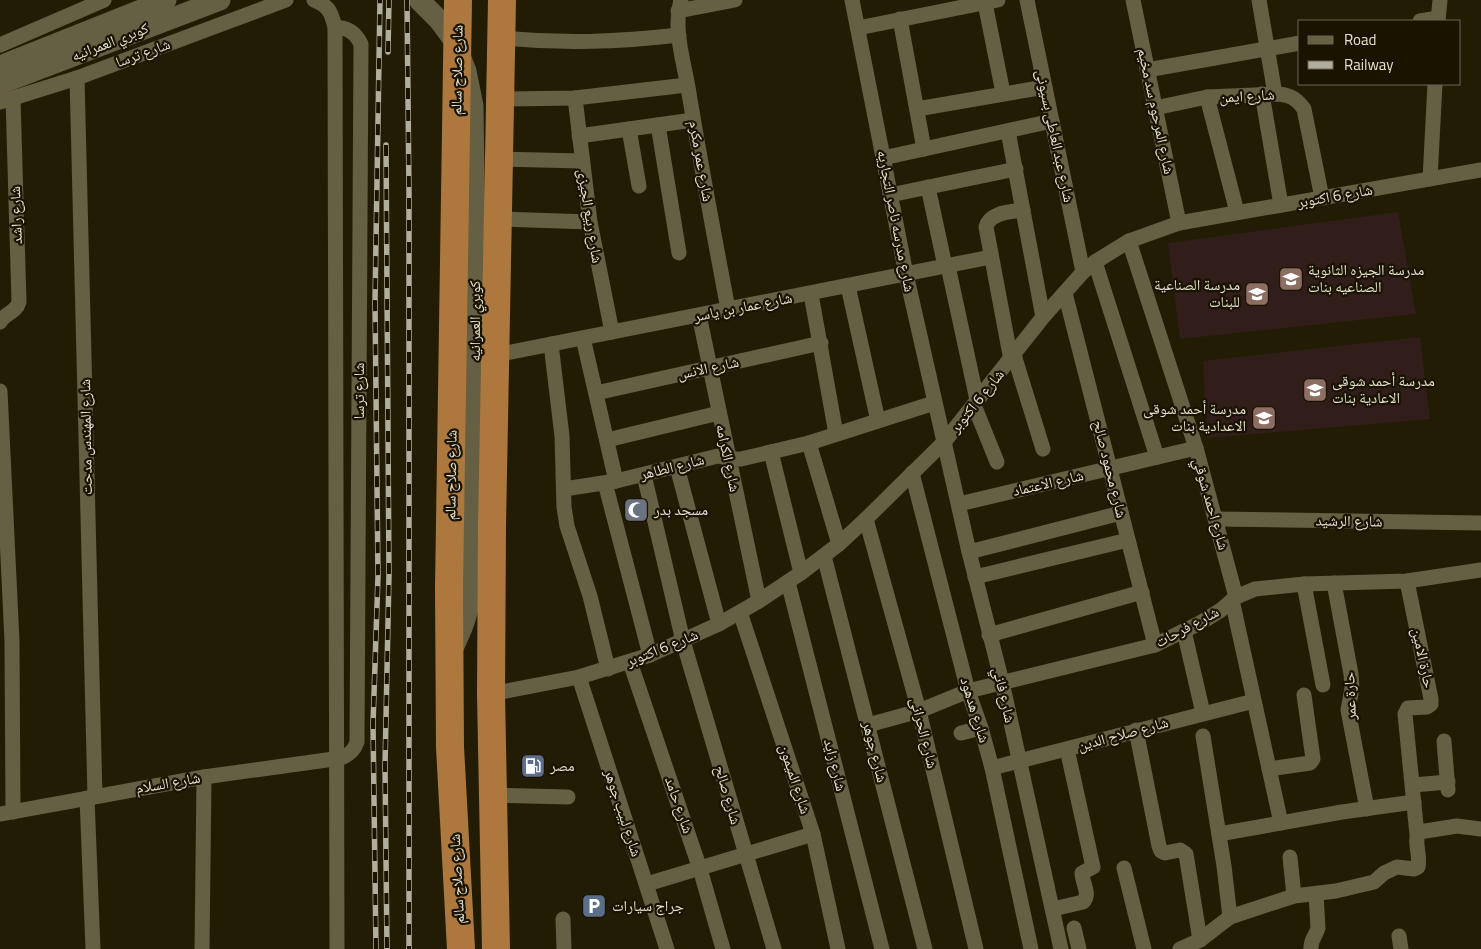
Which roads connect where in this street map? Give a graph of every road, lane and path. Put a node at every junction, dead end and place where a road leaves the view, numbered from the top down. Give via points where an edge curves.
1 (104, 0) edge
2 (166, 0) edge
3 (220, 0) edge
4 (286, 0) edge
5 (314, 0) edge
6 (419, 0) edge
7 (735, 0) edge
8 (852, 0) edge
9 (1027, 0) edge
10 (1133, 0) edge
11 (1259, 0) edge
12 (1440, 0) edge
13 (991, 1) edge
14 (680, 6) edge
15 (458, 8) edge
16 (900, 19) junction
17 (1438, 20) edge
18 (335, 27) junction
19 (502, 28) edge
20 (858, 28) junction
21 (679, 35) junction
22 (1298, 43) edge
23 (0, 45) edge
24 (1268, 48) junction
25 (457, 54) junction
26 (0, 66) edge
27 (1148, 70) junction
28 (77, 78) junction
29 (687, 85) junction
30 (1435, 85) edge
31 (1045, 87) junction
32 (1003, 93) junction
33 (1268, 94) junction
34 (4, 95) edge
35 (575, 98) junction
36 (1207, 98) junction
37 (501, 99) junction
38 (1155, 108) junction
39 (917, 109) junction
40 (693, 120) junction
41 (1052, 121) junction
42 (658, 125) junction
43 (629, 129) junction
44 (1008, 131) junction
45 (579, 136) junction
46 (924, 149) junction
47 (883, 158) junction
48 (500, 159) junction
49 (582, 161) junction
50 (1016, 169) junction
51 (1481, 170) edge
52 (1430, 179) junction
53 (639, 186) dead end
54 (928, 187) junction
55 (890, 195) junction
56 (1322, 198) junction
57 (1281, 205) junction
58 (1023, 210) junction
59 (1236, 212) junction
60 (498, 219) junction
61 (590, 222) junction
62 (1179, 223) junction
63 (1129, 241) junction
64 (679, 253) dead end
65 (991, 257) junction
66 (946, 266) junction
67 (1089, 267) junction
68 (906, 274) junction
69 (848, 286) junction
70 (1065, 293) junction
71 (811, 294) junction
72 (728, 309) junction
73 (698, 315) junction
74 (1044, 317) junction
75 (0, 322) edge
76 (612, 332) junction
77 (583, 338) junction
78 (821, 343) junction
79 (551, 344) junction
80 (496, 355) junction
81 (1013, 358) junction
82 (709, 368) junction
83 (0, 391) edge
84 (596, 393) junction
85 (934, 403) junction
86 (976, 403) junction
87 (719, 413) junction
88 (878, 421) junction
89 (836, 434) junction
90 (607, 440) junction
91 (945, 441) junction
92 (809, 443) junction
93 (1196, 448) junction
94 (1042, 449) dead end
95 (771, 452) junction
96 (1157, 457) junction
97 (728, 458) junction
98 (997, 462) dead end
99 (676, 466) junction
100 (1110, 468) junction
101 (912, 473) junction
102 (644, 475) junction
103 (610, 482) junction
104 (564, 489) junction
105 (959, 504) junction
106 (1121, 514) junction
107 (866, 519) junction
108 (1216, 519) junction
109 (1481, 523) edge
110 (1128, 540) junction
111 (839, 544) junction
112 (969, 552) junction
113 (824, 556) junction
114 (1481, 570) edge
115 (801, 572) junction
116 (975, 577) junction
117 (1407, 581) junction
118 (788, 582) junction
119 (1334, 583) junction
120 (1304, 584) junction
121 (1142, 592) junction
122 (1234, 598) junction
123 (759, 601) junction
124 (740, 612) junction
125 (718, 624) junction
126 (1184, 631) junction
127 (989, 635) junction
128 (6, 641) edge
129 (683, 641) junction
130 (1155, 645) junction
131 (450, 654) junction
132 (650, 654) junction
133 (630, 662) junction
134 (608, 669) junction
135 (579, 677) junction
136 (1002, 682) junction
137 (1323, 685) dead end
138 (968, 691) junction
139 (491, 694) junction
140 (1304, 695) dead end
141 (1254, 701) junction
142 (919, 711) junction
143 (1203, 714) junction
144 (868, 725) junction
145 (981, 728) junction
146 (1136, 730) junction
147 (961, 734) dead end
148 (1202, 736) dead end
149 (1444, 741) dead end
150 (450, 747) junction
151 (492, 748) junction
152 (1067, 749) junction
153 (336, 758) junction
154 (1020, 761) junction
155 (992, 768) junction
156 (1269, 769) junction
157 (204, 777) junction
158 (1413, 785) junction
159 (493, 795) junction
160 (91, 797) junction
161 (568, 797) dead end
162 (1414, 802) junction
163 (1367, 809) junction
164 (6, 813) edge
165 (1281, 823) junction
166 (1481, 829) edge
167 (813, 834) junction
168 (1219, 834) junction
169 (1417, 835) junction
170 (745, 854) junction
171 (1290, 857) dead end
172 (1124, 868) dead end
173 (700, 869) junction
174 (647, 884) junction
175 (1316, 894) junction
176 (1294, 896) junction
177 (1053, 909) junction
178 (1230, 917) junction
179 (563, 919) dead end
180 (1074, 928) dead end
181 (1200, 940) junction
182 (93, 949) edge
183 (193, 949) edge
184 (202, 949) edge
185 (337, 949) edge
186 (461, 949) edge
187 (496, 949) edge
188 (564, 949) edge
189 (667, 949) edge
190 (723, 949) edge
191 (774, 949) edge
192 (838, 949) edge
193 (882, 949) edge
194 (925, 949) edge
195 (976, 949) edge
196 (1031, 949) edge
197 (1061, 949) edge
198 (1078, 949) edge
199 (1144, 949) edge
200 (1180, 949) edge
201 (1311, 949) edge

1 - 23 street
2 - 26 street, كوبري العمرانيه
3 - 34 street, كوبري العمرانيه
4 - 28 street, شارع ترسا
5 - 18 street, شارع ترسا via 330,10
6 - 131 street, كوبري العمرانيه via 453,39 466,70 473,106 476,312 470,607
7 - 14 street
8 - 20 street, شارع مدرسه ناصر التجاريه
9 - 31 street, شارع عبد العاطى بسيونى
10 - 27 street, شارع المرحوم سد مخيم
11 - 24 street
12 - 17 street
13 - 16 street
13 - 32 street
14 - 21 street, شارع عمر مكرم
15 - 19 highway via 466,23
15 - 25 highway, شارع صلاح سالم
16 - 20 street
16 - 39 street
18 - 153 street, شارع ترسا
18 - 153 street, شارع ترسا via 351,31 361,44 357,742 346,756
19 - 21 street via 541,42 633,40
19 - 25 highway via 491,45 467,46
19 - 37 highway
20 - 47 street, شارع مدرسه ناصر التجاريه
21 - 29 street, شارع عمر مكرم
22 - 24 street
24 - 27 street
24 - 33 street
25 - 131 highway, شارع صلاح سالم
27 - 38 street, شارع المرحوم سد مخيم
28 - 34 street, شارع ترسا
28 - 160 street, شارع المهندس مدحت
29 - 35 street
29 - 40 street, شارع عمر مكرم
30 - 52 street
31 - 32 street
31 - 41 street, شارع عبد العاطى بسيونى
32 - 39 street
33 - 36 street, شارع ايمن
33 - 56 street, شارع ايمن via 1292,97 1304,109
33 - 57 street
34 - 75 street, شارع راشد via 19,302 18,307
35 - 37 street
35 - 45 street, شارع ربيع الجيزى
36 - 38 street, شارع ايمن
36 - 59 street
37 - 48 highway
38 - 62 street, شارع المرحوم سد مخيم
39 - 46 street
40 - 42 street
40 - 72 street, شارع عمر مكرم
41 - 44 street
41 - 67 street, شارع عبد العاطى بسيونى
42 - 43 street
42 - 64 street
43 - 45 street
43 - 53 street
44 - 46 street
44 - 50 street
45 - 49 street, شارع ربيع الجيزى
46 - 47 street
47 - 55 street, شارع مدرسه ناصر التجاريه
48 - 49 street
48 - 60 highway
49 - 61 street, شارع ربيع الجيزى
50 - 54 street
50 - 58 street
51 - 52 street, شارع 6 اكتوبر
52 - 56 street, شارع 6 اكتوبر
54 - 55 street
54 - 66 street
55 - 68 street, شارع مدرسه ناصر التجاريه
56 - 57 street, شارع 6 اكتوبر
57 - 59 street, شارع 6 اكتوبر
58 - 65 street via 995,215 988,220 986,227
58 - 74 street
59 - 62 street, شارع 6 اكتوبر
60 - 61 street
60 - 80 highway
61 - 76 street, شارع ربيع الجيزى
62 - 63 street, شارع 6 اكتوبر
63 - 67 street, شارع 6 اكتوبر
63 - 93 street, شارع احمد شوقي
65 - 66 street, شارع عمار بن ياسر
65 - 81 street
66 - 68 street, شارع عمار بن ياسر
66 - 86 street
67 - 70 street, شارع 6 اكتوبر
67 - 96 street, شارع عبد العاطى بسيونى
68 - 69 street, شارع عمار بن ياسر
68 - 85 street, شارع مدرسه ناصر التجاريه
69 - 71 street, شارع عمار بن ياسر
69 - 88 street
70 - 74 street, شارع 6 اكتوبر
70 - 100 street, شارع محمود صالح
71 - 72 street, شارع عمار بن ياسر
71 - 78 street
72 - 73 street, شارع عمار بن ياسر
73 - 76 street, شارع عمار بن ياسر
73 - 82 street, شارع الكرامه
74 - 81 street, شارع 6 اكتوبر
76 - 77 street, شارع عمار بن ياسر
77 - 79 street, شارع عمار بن ياسر
77 - 84 street
78 - 82 street, شارع الانس
78 - 89 street
79 - 80 street, شارع عمار بن ياسر
79 - 104 street via 560,409
80 - 139 highway
81 - 86 street, شارع 6 اكتوبر
81 - 94 street
82 - 84 street, شارع الانس
82 - 87 street, شارع الكرامه
83 - 128 street
84 - 90 street
85 - 88 street, شارع الطاهر
85 - 91 street, شارع مدرسه ناصر التجاريه
86 - 91 street, شارع 6 اكتوبر
86 - 98 street
87 - 90 street
87 - 97 street, شارع الكرامه
88 - 89 street, شارع الطاهر
89 - 92 street, شارع الطاهر
90 - 103 street
91 - 101 street, شارع 6 اكتوبر
91 - 105 street, شارع فاني
92 - 95 street, شارع الطاهر
92 - 111 street
93 - 96 street, شارع الاعتماد
93 - 108 street, شارع احمد شوقي
95 - 97 street, شارع الطاهر via 737,460
95 - 115 street
96 - 100 street, شارع الاعتماد
97 - 99 street, شارع الطاهر via 718,456
97 - 123 street, شارع الكرامه
99 - 102 street, شارع الطاهر
99 - 125 street
100 - 105 street, شارع الاعتماد
100 - 106 street, شارع محمود صالح
101 - 107 street, شارع 6 اكتوبر
101 - 138 street, شارع هدهود
102 - 103 street, شارع الطاهر
102 - 129 street, شارع صالح
103 - 104 street, شارع الطاهر
103 - 132 street
104 - 134 street via 567,526 590,596
105 - 112 street, شارع فاني
106 - 110 street, شارع محمود صالح
106 - 112 street
107 - 111 street, شارع 6 اكتوبر
107 - 142 street, شارع الحرانى
108 - 109 street, شارع الرشيد
108 - 122 street, شارع احمد شوقي
110 - 116 street
110 - 121 street, شارع محمود صالح
111 - 113 street, شارع 6 اكتوبر
112 - 116 street, شارع فاني
113 - 115 street, شارع 6 اكتوبر
113 - 144 street, شارع جوهر
114 - 117 street, شارع فرحات
115 - 118 street, شارع 6 اكتوبر
116 - 127 street, شارع فاني
117 - 119 street, شارع فرحات
117 - 158 street, حارة الامين via 1431,699 1427,708 1406,710
118 - 123 street, شارع 6 اكتوبر
118 - 193 street, شارع زايد
119 - 120 street, شارع فرحات
119 - 163 street, حارة عمر via 1351,674 1348,710
120 - 122 street, شارع فرحات via 1255,589
120 - 137 street
121 - 127 street
121 - 130 street, شارع محمود صالح
122 - 126 street, شارع فرحات via 1221,610
122 - 141 street, شارع احمد شوقي
123 - 124 street, شارع 6 اكتوبر
124 - 125 street, شارع 6 اكتوبر
124 - 167 street, شارع الميمون
125 - 129 street, شارع 6 اكتوبر
126 - 130 street, شارع فرحات
126 - 143 street
127 - 136 street, شارع فاني
128 - 164 street
129 - 132 street, شارع 6 اكتوبر
129 - 170 street, شارع صالح
130 - 136 street, شارع فرحات
131 - 150 highway, شارع صلاح سالم
132 - 133 street, شارع 6 اكتوبر
133 - 134 street, شارع 6 اكتوبر
133 - 173 street, شارع حامد
134 - 135 street, شارع 6 اكتوبر
135 - 139 street, شارع 6 اكتوبر
135 - 174 street, شارع لبيب جوهر
136 - 138 street, شارع فرحات
136 - 154 street, شارع فاني
138 - 142 street, شارع فرحات
138 - 145 street, شارع هدهود
139 - 151 highway
140 - 156 street via 1313,759 1310,763
141 - 143 street, شارع صلاح الدين
141 - 156 street, شارع احمد شوقي
142 - 144 street, شارع فرحات
142 - 195 street, شارع الحرانى
143 - 146 street, شارع صلاح الدين
144 - 194 street, شارع جوهر
145 - 147 street
145 - 155 street, شارع هدهود
146 - 152 street, شارع صلاح الدين
146 - 181 street via 1160,851 1180,850 1186,854
148 - 168 street
149 - 158 street via 1448,786
150 - 151 highway via 459,766 475,772 483,768
150 - 186 highway, شارع صلاح سالم
151 - 159 highway
152 - 154 street, شارع صلاح الدين
152 - 177 street via 1093,866 1082,873 1086,899
153 - 157 street, شارع السلام
153 - 185 street, شارع ترسا
154 - 155 street, شارع صلاح الدين
154 - 177 street, شارع فاني
155 - 196 street, شارع هدهود
156 - 165 street, شارع احمد شوقي
157 - 160 street, شارع السلام
157 - 184 street
158 - 162 street, حارة الامين
159 - 161 street
159 - 187 highway
160 - 164 street, شارع السلام
160 - 182 street, شارع المهندس مدحت
162 - 163 street
162 - 169 street, حارة الامين
163 - 165 street
165 - 168 street
166 - 169 street via 1457,826 1424,830
167 - 170 street
167 - 192 street, شارع الميمون
168 - 178 street
169 - 175 street, حارة الامين via 1418,867 1397,867 1374,882
170 - 173 street
170 - 191 street, شارع صالح
171 - 176 street
172 - 199 street
173 - 174 street
173 - 190 street, شارع حامد
174 - 189 street, شارع لبيب جوهر
175 - 176 street
175 - 201 street via 1318,928
176 - 178 street
177 - 197 street, شارع فاني
178 - 181 street
179 - 188 street
180 - 198 street
181 - 200 street
183 - 184 street

